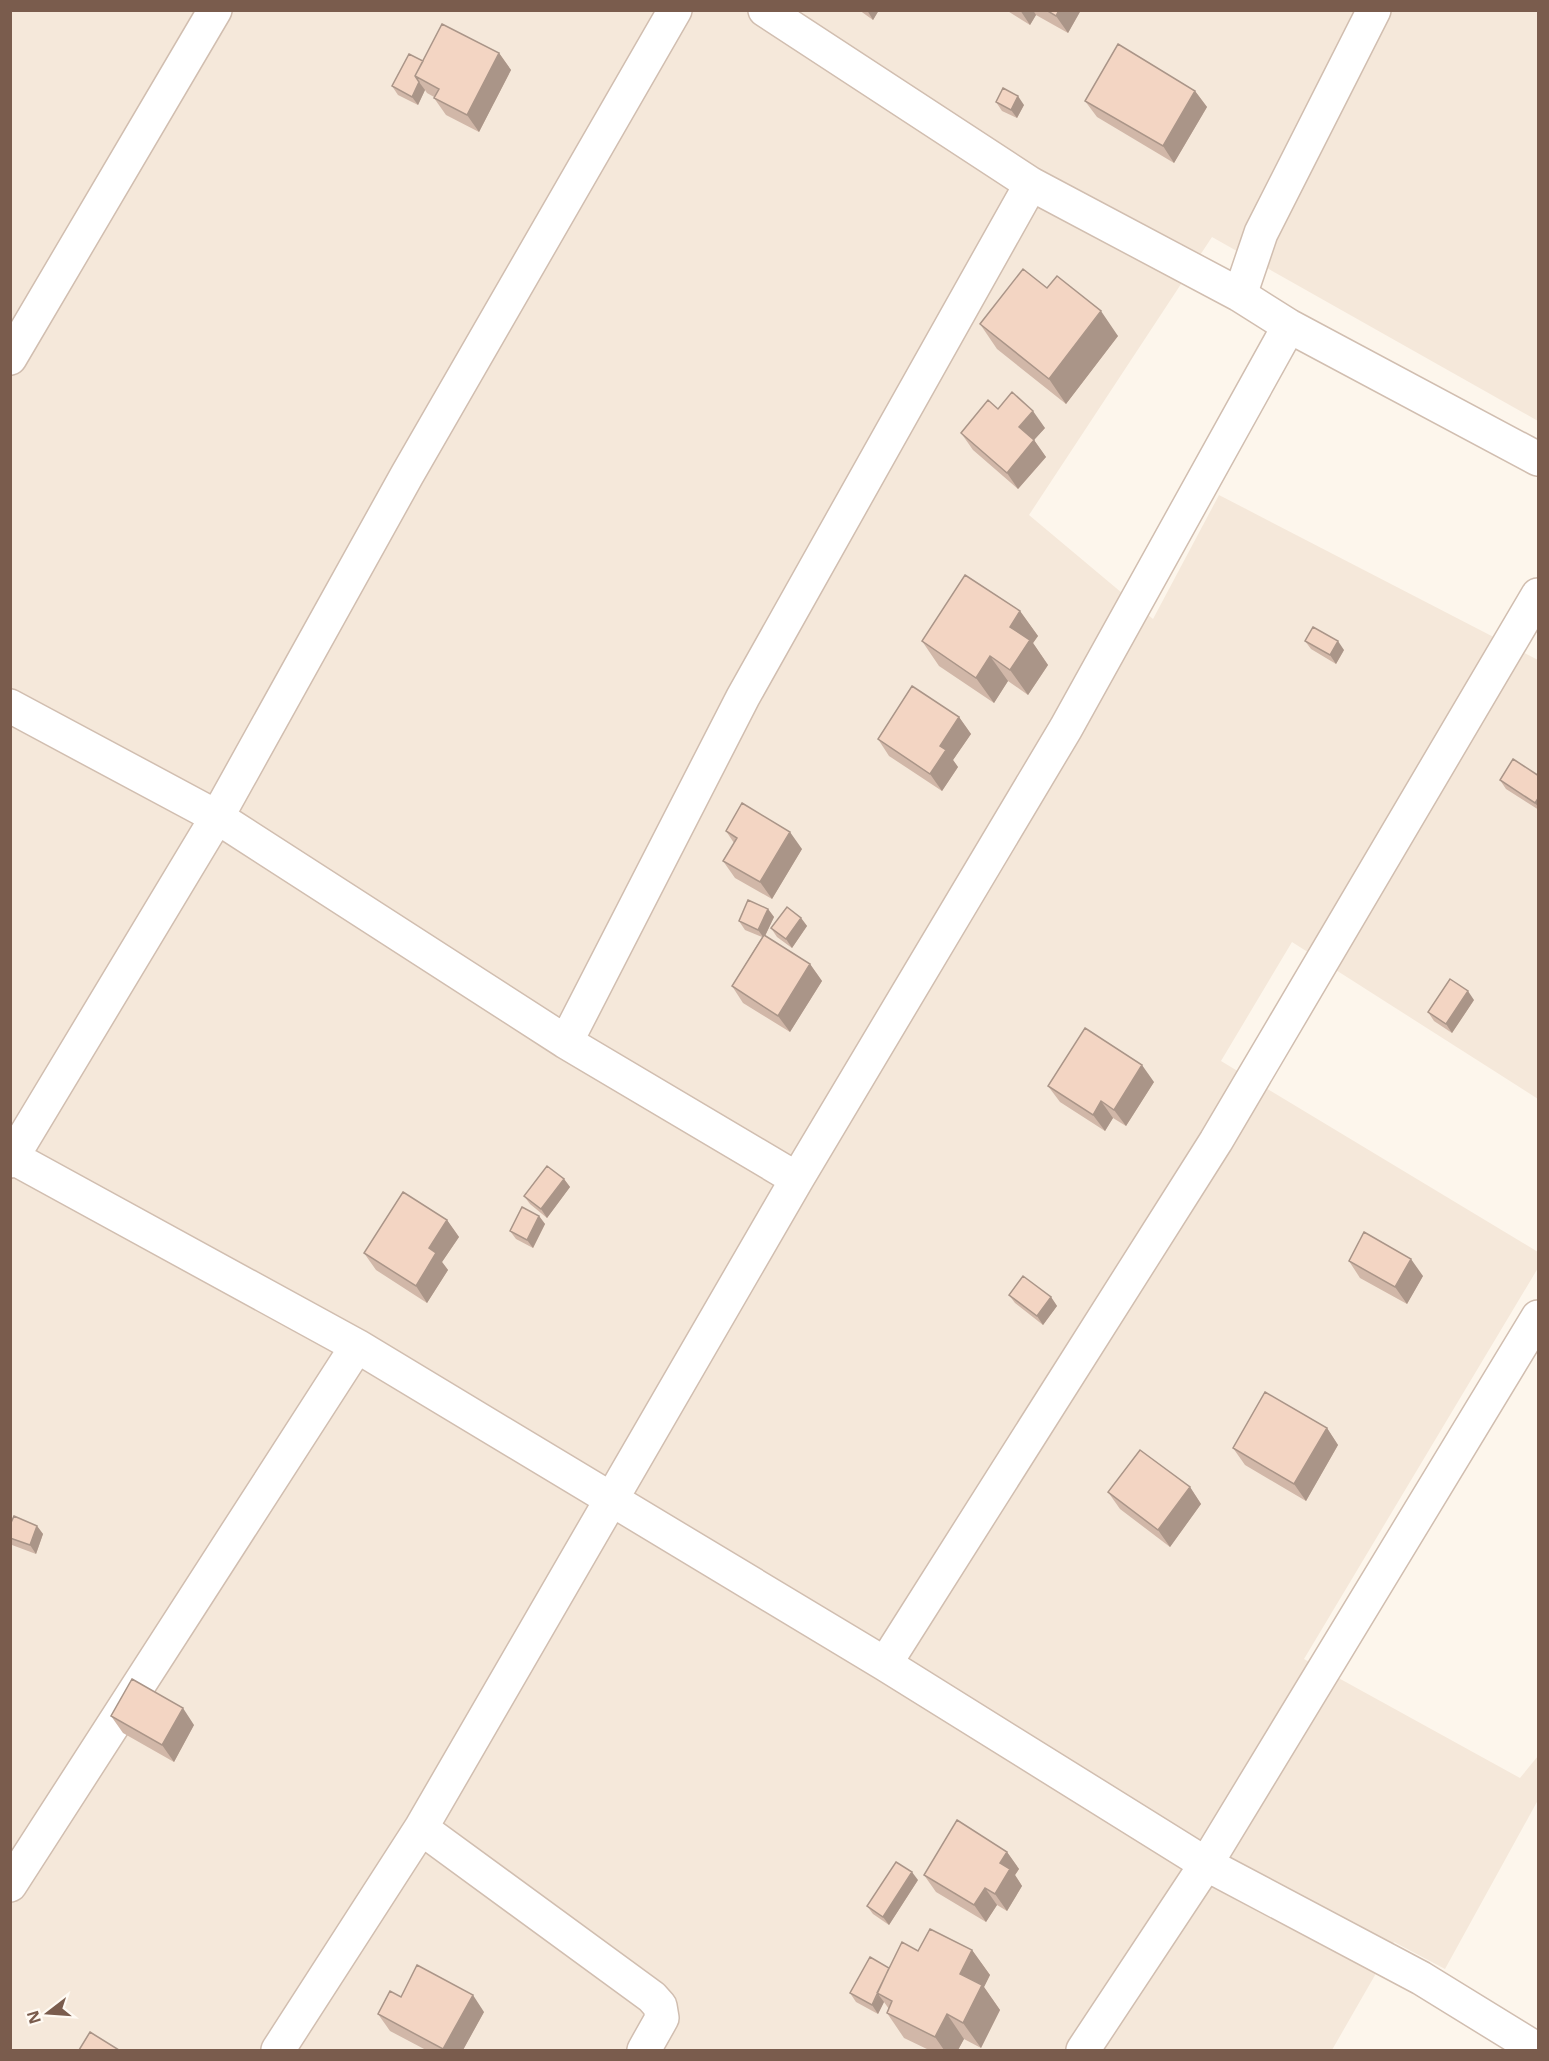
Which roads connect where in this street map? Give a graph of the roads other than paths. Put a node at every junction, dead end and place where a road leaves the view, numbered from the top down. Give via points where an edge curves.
1 (215, 10) edge
2 (675, 10) edge
3 (765, 10) edge
4 (1374, 10) edge
5 (1031, 184) junction
6 (1240, 295) junction
7 (1289, 326) junction
8 (10, 358) edge
9 (1539, 459) edge
10 (1539, 595) edge
11 (10, 706) edge
12 (217, 817) junction
13 (566, 1042) junction
14 (11, 1158) edge
15 (796, 1179) junction
16 (1539, 1317) edge
17 (357, 1346) junction
18 (612, 1500) junction
19 (885, 1664) junction
20 (421, 1828) junction
21 (1206, 1864) junction
22 (10, 1885) edge
23 (278, 2050) edge
24 (644, 2050) edge
25 (1083, 2050) edge
26 (1539, 2050) edge

1 - 8 street
2 - 12 street via 406,475
3 - 5 street
4 - 6 street via 1261,233
5 - 6 street
5 - 13 street via 743,697
6 - 7 street
7 - 9 street
7 - 15 street via 1066,728
10 - 19 street via 1216,1141
11 - 12 street
12 - 13 street
12 - 14 street
13 - 15 street
14 - 17 street
15 - 18 street
16 - 21 street
17 - 18 street
17 - 22 street
18 - 19 street
18 - 20 street
19 - 21 street
20 - 23 street
20 - 24 street via 652,1997 663,2018
21 - 25 street
21 - 26 street via 1421,1978

